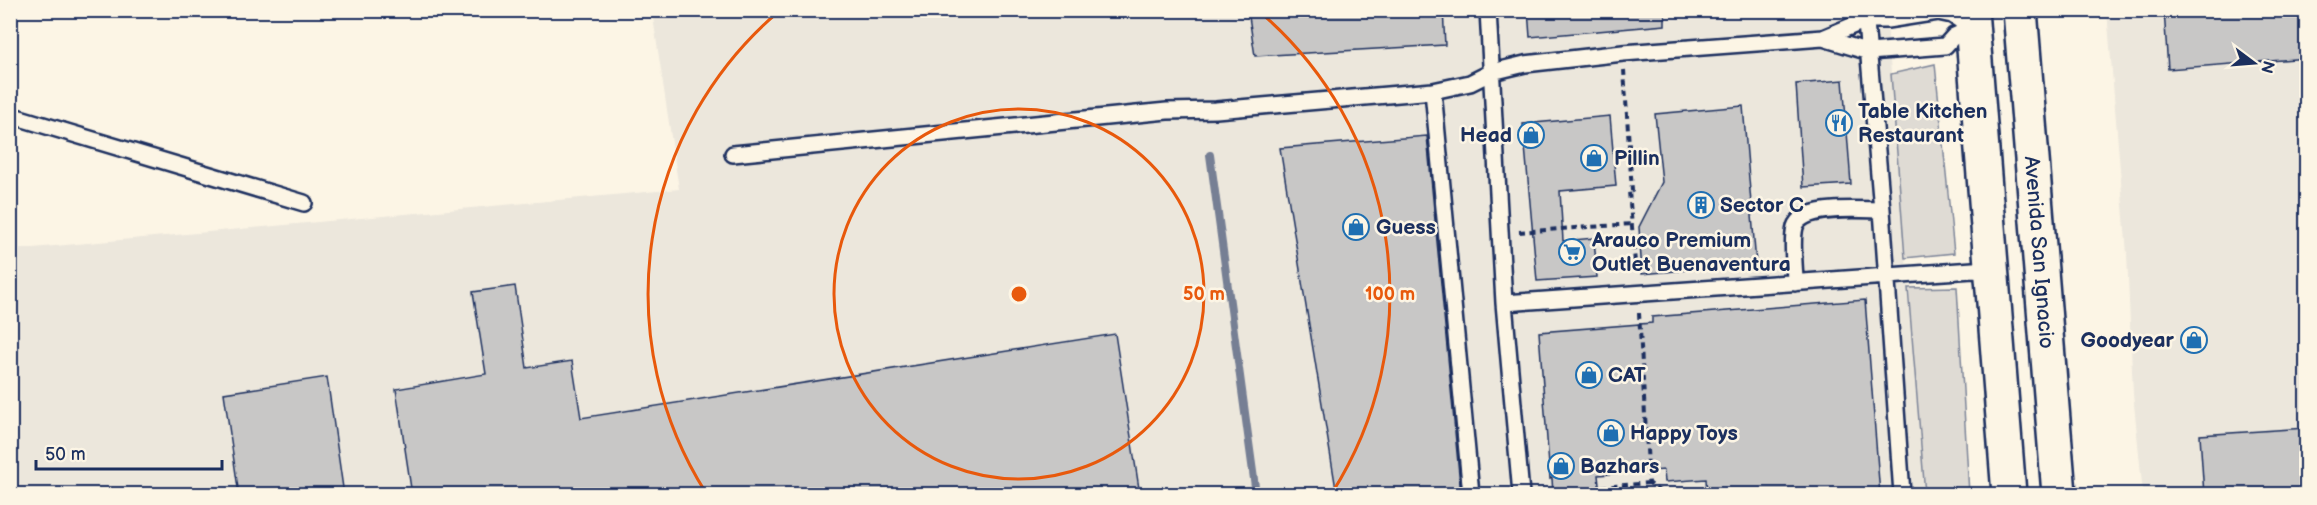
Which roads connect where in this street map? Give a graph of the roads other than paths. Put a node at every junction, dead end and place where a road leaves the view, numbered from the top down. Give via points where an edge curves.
1 (1488, 10) edge
2 (2019, 10) edge
3 (1865, 15) edge
4 (1971, 19) edge
5 (1823, 38) junction
6 (1869, 52) junction
7 (1492, 72) junction
8 (1433, 90) junction
9 (10, 115) edge
10 (733, 154) dead end
11 (304, 203) dead end
12 (1882, 210) junction
13 (1992, 272) junction
14 (1886, 277) junction
15 (1795, 283) junction
16 (1504, 303) junction
17 (2048, 349) junction
18 (1998, 354) junction
19 (1471, 495) edge
20 (1521, 495) edge
21 (1902, 495) edge
22 (2009, 495) edge
23 (2019, 495) edge
24 (2057, 495) edge

1 - 7 lane
2 - 17 main road, Avenida San Ignacio
3 - 4 lane via 1887,20 1938,12
3 - 5 lane
3 - 6 lane
4 - 6 lane via 1945,46
4 - 13 main road
5 - 6 lane
5 - 7 lane via 1623,53 1525,64
6 - 12 lane
7 - 8 lane via 1470,83
7 - 16 lane
8 - 10 lane via 1167,111
8 - 19 lane
9 - 11 lane
12 - 14 lane
12 - 15 lane via 1817,212 1802,217 1795,233
13 - 14 lane
13 - 18 main road
14 - 15 lane
14 - 21 lane
15 - 16 lane
16 - 20 lane
17 - 18 main road via 2037,362 2020,367
17 - 24 main road, Avenida San Ignacio
18 - 22 main road
23 - 24 main road via 2040,490

